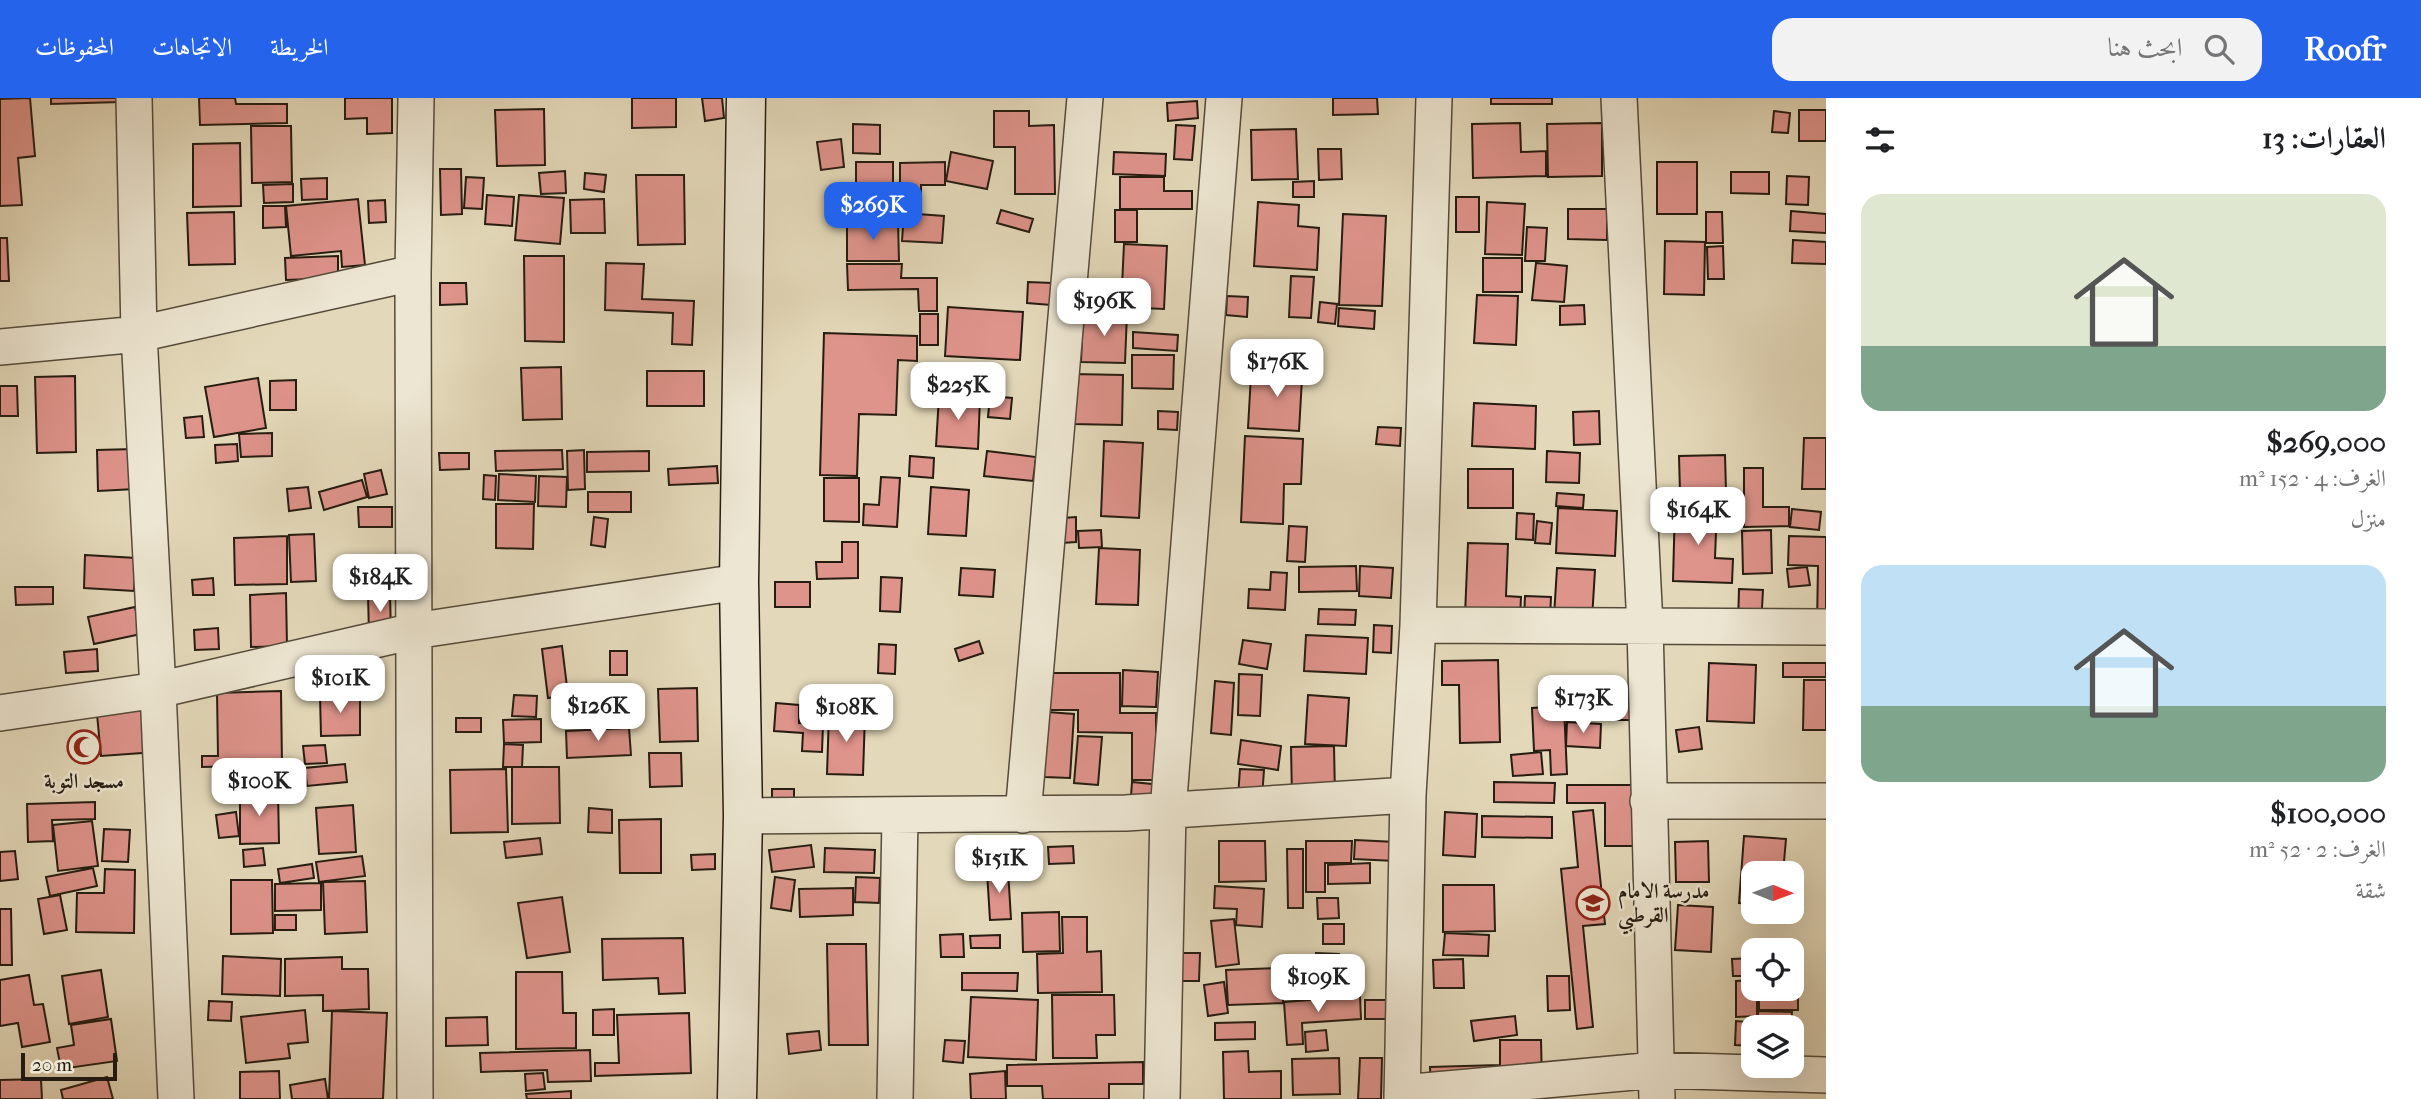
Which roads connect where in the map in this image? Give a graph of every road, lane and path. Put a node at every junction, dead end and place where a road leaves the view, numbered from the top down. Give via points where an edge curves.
1 (134, 98) edge
2 (416, 98) edge
3 (746, 98) edge
4 (1085, 98) edge
5 (1224, 98) edge
6 (1434, 98) edge
7 (1619, 98) edge
8 (413, 273) junction
9 (139, 334) junction
10 (0, 347) edge
11 (739, 582) junction
12 (1418, 625) junction
13 (1645, 626) junction
14 (1826, 627) edge
15 (414, 631) junction
16 (158, 690) junction
17 (0, 713) edge
18 (1408, 795) junction
19 (1648, 801) junction
20 (1826, 802) edge
21 (1168, 811) junction
22 (1023, 815) junction
23 (743, 816) junction
24 (900, 816) junction
25 (1826, 1075) edge
26 (1657, 1084) edge
27 (1402, 1096) edge
28 (176, 1099) edge
29 (415, 1099) edge
30 (737, 1099) edge
31 (895, 1099) edge
32 (1162, 1099) edge

1 - 9 street
2 - 8 street
3 - 11 street
4 - 22 street
5 - 21 street
6 - 12 street
7 - 13 street
8 - 9 street
8 - 15 street
9 - 10 street
9 - 16 street
11 - 15 street
11 - 23 street
12 - 13 street
12 - 18 street
13 - 14 street
13 - 19 street
15 - 16 street
15 - 29 street
16 - 17 street
16 - 28 street
18 - 21 street
18 - 27 street
19 - 20 street
19 - 26 street
21 - 22 street
21 - 32 street
22 - 24 street
23 - 24 street
23 - 30 street
24 - 31 street
25 - 26 street
26 - 27 street

